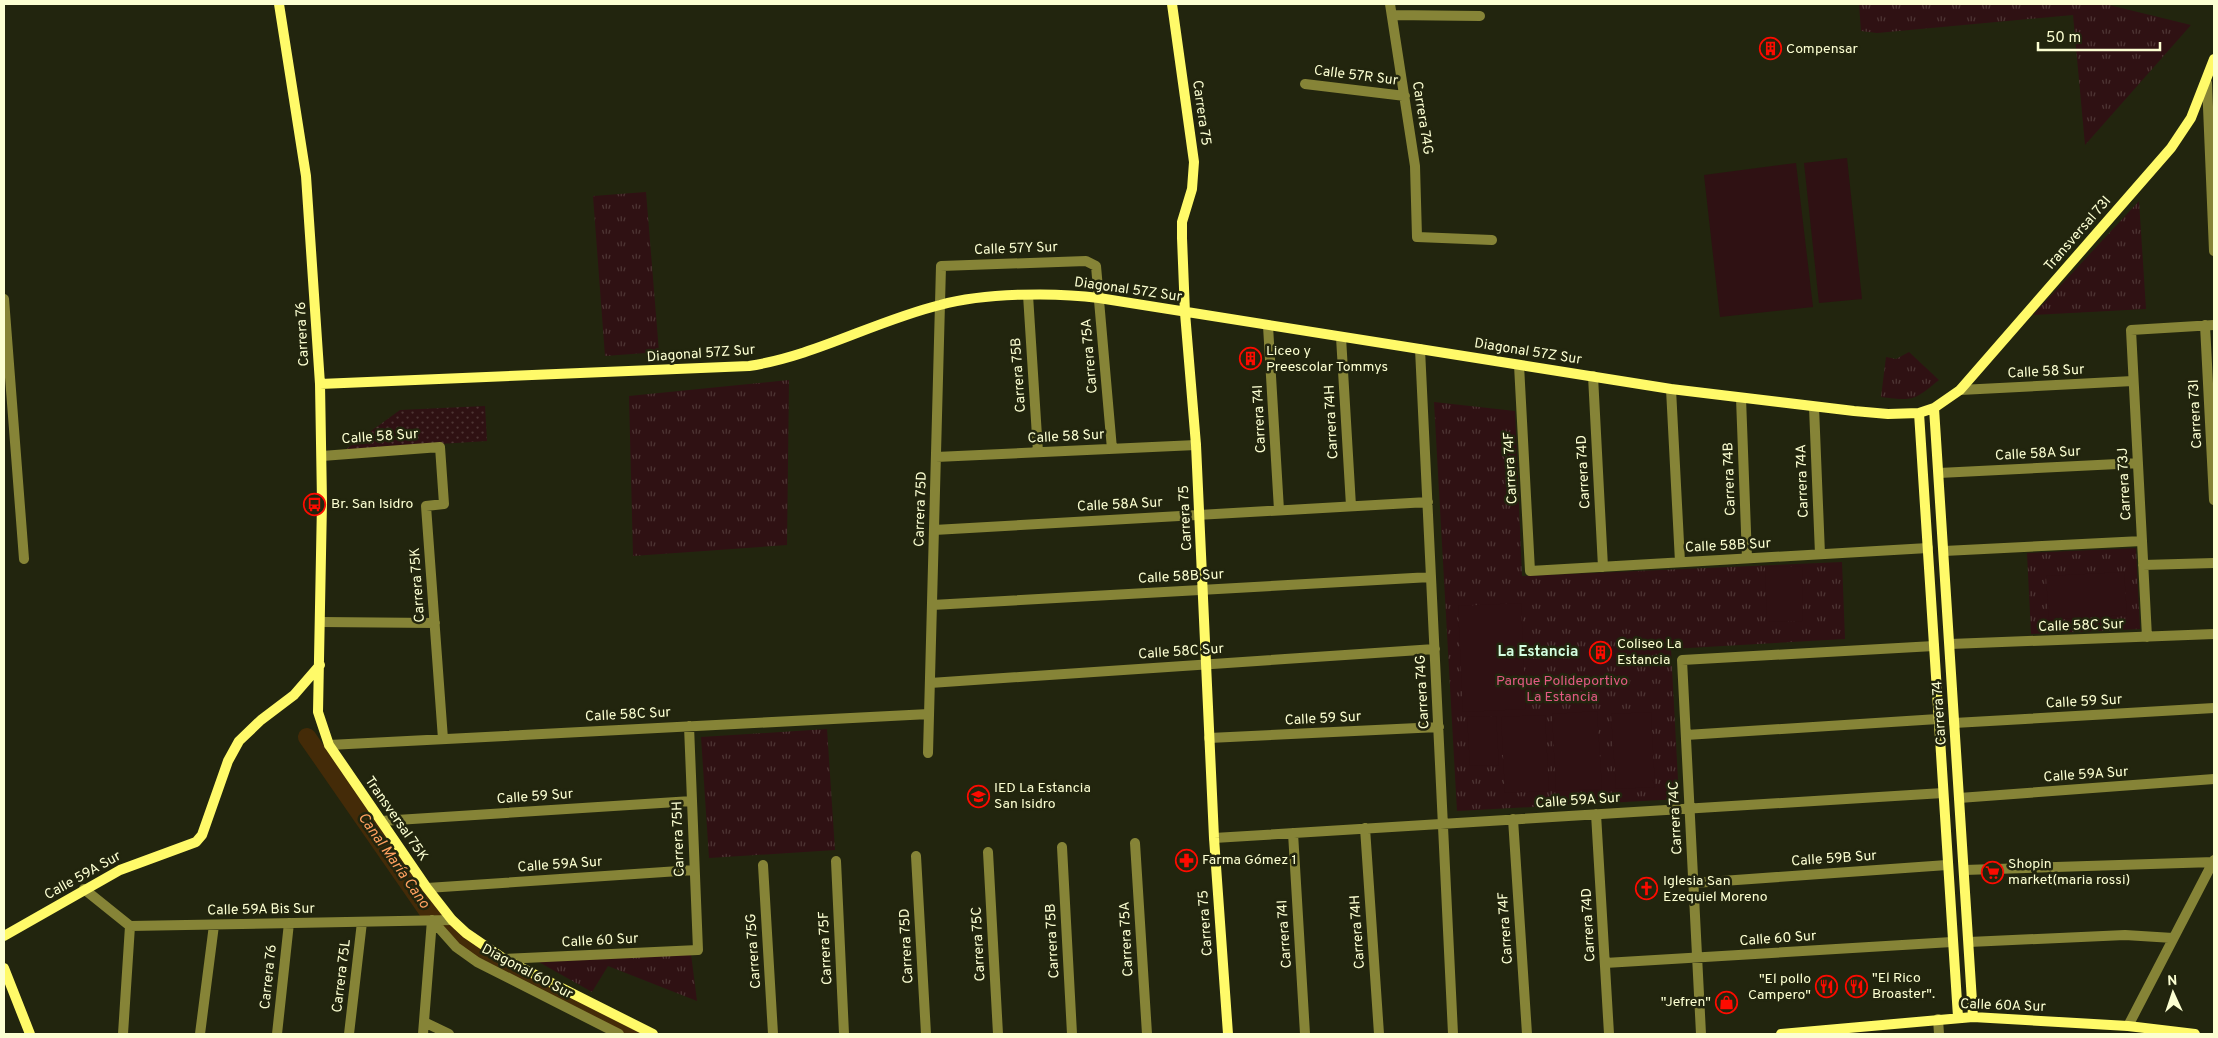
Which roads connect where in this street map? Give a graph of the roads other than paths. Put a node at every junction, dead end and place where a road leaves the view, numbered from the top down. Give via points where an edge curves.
1 (280, 4) edge
2 (1172, 4) edge
3 (1391, 9) edge
4 (1480, 16) dead end
5 (2214, 59) edge
6 (2207, 83) junction
7 (1305, 84) dead end
8 (1405, 96) junction
9 (1492, 240) dead end
10 (2214, 251) edge
11 (1092, 262) joint
12 (941, 266) joint
13 (1028, 295) junction
14 (1099, 298) junction
15 (4, 299) edge
16 (941, 304) junction
17 (1185, 312) junction
18 (2210, 325) edge
19 (1268, 326) junction
20 (1341, 337) junction
21 (1420, 349) junction
22 (1520, 365) junction
23 (2211, 374) edge
24 (1593, 376) junction
25 (2133, 381) junction
26 (320, 384) junction
27 (1672, 388) junction
28 (1960, 390) junction
29 (1741, 398) junction
30 (1814, 407) junction
31 (1934, 408) junction
32 (1919, 413) junction
33 (2213, 435) edge
34 (1196, 445) junction
35 (440, 446) joint
36 (1112, 449) junction
37 (1038, 452) junction
38 (322, 456) junction
39 (936, 457) junction
40 (2138, 463) junction
41 (1939, 473) junction
42 (2214, 500) edge
43 (1428, 502) junction
44 (1351, 506) junction
45 (1279, 510) junction
46 (1200, 515) junction
47 (934, 530) junction
48 (2142, 540) junction
49 (1928, 548) junction
50 (1944, 551) junction
51 (1820, 554) junction
52 (1747, 558) junction
53 (24, 560) dead end
54 (1680, 562) junction
55 (2214, 562) edge
56 (2143, 565) junction
57 (1603, 567) junction
58 (1530, 571) joint
59 (1431, 577) junction
60 (1203, 590) junction
61 (932, 605) junction
62 (321, 622) junction
63 (435, 623) junction
64 (2214, 634) edge
65 (2147, 637) junction
66 (1950, 644) junction
67 (1934, 646) junction
68 (1435, 649) junction
69 (1206, 664) junction
70 (320, 665) junction
71 (930, 683) junction
72 (2214, 708) edge
73 (929, 714) junction
74 (1938, 719) junction
75 (1954, 723) junction
76 (688, 726) junction
77 (1438, 727) junction
78 (1686, 734) junction
79 (1209, 738) junction
80 (443, 739) junction
81 (329, 745) junction
82 (928, 753) dead end
83 (2214, 779) edge
84 (1943, 793) junction
85 (1959, 798) junction
86 (692, 801) junction
87 (1690, 808) junction
88 (1596, 814) junction
89 (1513, 819) junction
90 (381, 821) junction
91 (1443, 823) junction
92 (1365, 828) junction
93 (1293, 833) junction
94 (1214, 838) junction
95 (1135, 842) dead end
96 (1062, 847) dead end
97 (988, 852) dead end
98 (916, 856) dead end
99 (836, 861) dead end
100 (2214, 861) edge
101 (763, 865) dead end
102 (1947, 865) junction
103 (694, 870) junction
104 (1964, 870) junction
105 (1694, 883) junction
106 (428, 888) junction
107 (84, 890) junction
108 (432, 920) junction
109 (452, 920) junction
110 (362, 922) junction
111 (289, 923) junction
112 (214, 925) junction
113 (130, 926) junction
114 (4, 936) edge
115 (2173, 938) junction
116 (1952, 942) junction
117 (1969, 942) junction
118 (698, 950) joint
119 (1698, 957) junction
120 (504, 959) junction
121 (1605, 963) junction
122 (4, 968) edge
123 (1973, 1017) junction
124 (1958, 1018) junction
125 (1938, 1019) junction
126 (424, 1022) junction
127 (2126, 1030) edge
128 (30, 1034) edge
129 (123, 1034) edge
130 (200, 1034) edge
131 (277, 1034) edge
132 (349, 1034) edge
133 (423, 1034) edge
134 (449, 1034) edge
135 (619, 1034) edge
136 (653, 1034) edge
137 (773, 1034) edge
138 (844, 1034) edge
139 (926, 1034) edge
140 (998, 1034) edge
141 (1072, 1034) edge
142 (1147, 1034) edge
143 (1228, 1034) edge
144 (1305, 1034) edge
145 (1379, 1034) edge
146 (1453, 1034) edge
147 (1527, 1034) edge
148 (1609, 1034) edge
149 (1702, 1034) edge
150 (1781, 1034) edge
151 (1939, 1034) edge
152 (2195, 1034) edge

1 - 26 street, Carrera 76 via 306,176
2 - 17 street, Carrera 75 via 1194,162 1192,189 1182,222
3 - 4 street
3 - 8 street, Carrera 74G
5 - 6 street, Transversal 73I
6 - 10 street
6 - 28 street, Transversal 73I via 2191,118 2171,148
7 - 8 street, Calle 57R Sur
8 - 9 street, Carrera 74G via 1415,166 1417,238
11 - 12 street, Calle 57Y Sur
11 - 14 street, Carrera 75A via 1096,266
12 - 16 street, Carrera 75D
13 - 14 street, Diagonal 57Z Sur
13 - 16 street, Diagonal 57Z Sur
13 - 37 street, Carrera 75B
14 - 17 street, Diagonal 57Z Sur
14 - 36 street, Carrera 75A
15 - 53 street
16 - 26 street, Diagonal 57Z Sur via 785,359 749,366
16 - 39 street, Carrera 75D
17 - 19 street, Diagonal 57Z Sur
17 - 34 street, Carrera 75
18 - 23 street, Carrera 73I
18 - 25 street, Carrera 73J via 2131,330
19 - 20 street, Diagonal 57Z Sur
19 - 45 street, Carrera 74I
20 - 21 street, Diagonal 57Z Sur
20 - 44 street, Carrera 74H
21 - 22 street, Diagonal 57Z Sur
21 - 43 street, Carrera 74G
22 - 24 street, Diagonal 57Z Sur
22 - 58 street, Carrera 74F
23 - 33 street, Carrera 73I
24 - 27 street, Diagonal 57Z Sur
24 - 57 street, Carrera 74D
25 - 28 street, Calle 58 Sur
25 - 40 street, Carrera 73J
26 - 38 street, Carrera 76
27 - 29 street, Diagonal 57Z Sur
27 - 54 street
28 - 31 street, Transversal 73I
29 - 30 street, Diagonal 57Z Sur
29 - 52 street, Carrera 74B
30 - 32 street, Diagonal 57Z Sur via 1888,414
30 - 51 street, Carrera 74A
31 - 32 street, Diagonal 57Z Sur
31 - 41 street, Carrera 74
32 - 49 street, Carrera 74
33 - 42 street, Carrera 73I
34 - 36 street, Calle 58 Sur
34 - 46 street, Carrera 75
35 - 38 street, Calle 58 Sur
35 - 63 street, Carrera 75K via 444,504 426,506
36 - 37 street, Calle 58 Sur
37 - 39 street, Calle 58 Sur
38 - 62 street, Carrera 76
39 - 47 street, Carrera 75D
40 - 41 street, Calle 58A Sur
40 - 48 street, Carrera 73J
41 - 50 street, Carrera 74
43 - 44 street, Calle 58A Sur
43 - 59 street, Carrera 74G
44 - 45 street, Calle 58A Sur
45 - 46 street, Calle 58A Sur
46 - 47 street, Calle 58A Sur
46 - 60 street, Carrera 75
47 - 61 street, Carrera 75D
48 - 50 street
48 - 56 street, Carrera 73J
49 - 51 street, Calle 58B Sur
49 - 67 street, Carrera 74
50 - 66 street, Carrera 74
51 - 52 street, Calle 58B Sur
52 - 54 street, Calle 58B Sur
54 - 57 street, Calle 58B Sur
55 - 56 street
56 - 65 street, Carrera 73J
57 - 58 street, Calle 58B Sur
59 - 60 street, Calle 58B Sur
59 - 68 street, Carrera 74G
60 - 61 street, Calle 58B Sur
60 - 69 street, Carrera 75
61 - 71 street, Carrera 75D
62 - 63 street
62 - 70 street, Carrera 76
63 - 80 street, Carrera 75K
64 - 65 street, Calle 58C Sur
65 - 66 street, Calle 58C Sur
66 - 75 street, Carrera 74
67 - 74 street, Carrera 74
67 - 78 street, Carrera 74C via 1682,660
68 - 69 street, Calle 58C Sur
68 - 77 street, Carrera 74G
69 - 71 street, Calle 58C Sur
69 - 79 street, Carrera 75
70 - 81 street, Transversal 75K via 318,712
70 - 107 street, Calle 59A Sur via 294,695 260,720 239,741 228,760 202,835 196,842 120,870
71 - 73 street, Carrera 75D
72 - 75 street, Calle 59 Sur
73 - 76 street, Calle 58C Sur
73 - 82 street, Carrera 75D
74 - 78 street
74 - 84 street, Carrera 74
75 - 85 street, Carrera 74
76 - 80 street, Calle 58C Sur
76 - 86 street, Carrera 75H
77 - 79 street, Calle 59 Sur
77 - 91 street, Carrera 74G
78 - 87 street, Carrera 74C
79 - 94 street, Carrera 75
80 - 81 street, Calle 58C Sur
81 - 90 street, Transversal 75K
83 - 85 street, Calle 59A Sur
84 - 87 street, Calle 59A Sur
84 - 102 street, Carrera 74
85 - 104 street, Carrera 74
86 - 90 street, Calle 59 Sur
86 - 103 street, Carrera 75H
87 - 88 street, Calle 59A Sur
87 - 105 street, Carrera 74C
88 - 89 street, Calle 59A Sur
88 - 121 street, Carrera 74D
89 - 91 street, Calle 59A Sur
89 - 147 street, Carrera 74F
90 - 106 street, Transversal 75K
91 - 92 street, Calle 59A Sur
91 - 146 street, Carrera 74G
92 - 93 street, Calle 59A Sur
92 - 145 street, Carrera 74H
93 - 94 street, Calle 59A Sur
93 - 144 street, Carrera 74I
94 - 143 street, Carrera 75
95 - 142 street, Carrera 75A
96 - 141 street, Carrera 75B
97 - 140 street, Carrera 75C
98 - 139 street, Carrera 75D
99 - 138 street, Carrera 75F
100 - 104 street
100 - 115 street
101 - 137 street, Carrera 75G
102 - 105 street, Calle 59B Sur
102 - 116 street, Carrera 74
103 - 106 street, Calle 59A Sur
103 - 118 street, Carrera 75H
104 - 117 street, Carrera 74
105 - 119 street, Carrera 74C
106 - 109 street, Transversal 75K
107 - 113 street
107 - 114 street, Calle 59A Sur
108 - 109 street, Calle 59A Bis Sur
108 - 110 street, Calle 59A Bis Sur
108 - 126 street
108 - 135 street, Diagonal 60 Sur via 456,947 477,962
109 - 120 street, Transversal 75K
110 - 111 street, Calle 59A Bis Sur
110 - 132 street, Carrera 75L
111 - 112 street, Calle 59A Bis Sur
111 - 131 street, Carrera 76
112 - 113 street, Calle 59A Bis Sur
112 - 130 street
113 - 129 street
115 - 117 street via 2124,935
115 - 127 street
116 - 119 street, Calle 60 Sur
116 - 124 street, Carrera 74
117 - 123 street, Carrera 74
118 - 120 street, Calle 60 Sur
119 - 121 street, Calle 60 Sur
119 - 149 street, Carrera 74C
120 - 136 street, Diagonal 60 Sur
121 - 148 street, Carrera 74D
122 - 128 street
123 - 124 street, Calle 60A Sur
123 - 127 street, Calle 60A Sur
124 - 125 street, Calle 60A Sur
125 - 150 street, Calle 60A Sur
125 - 151 street
126 - 133 street
126 - 134 street
127 - 152 street, Calle 60A Sur

